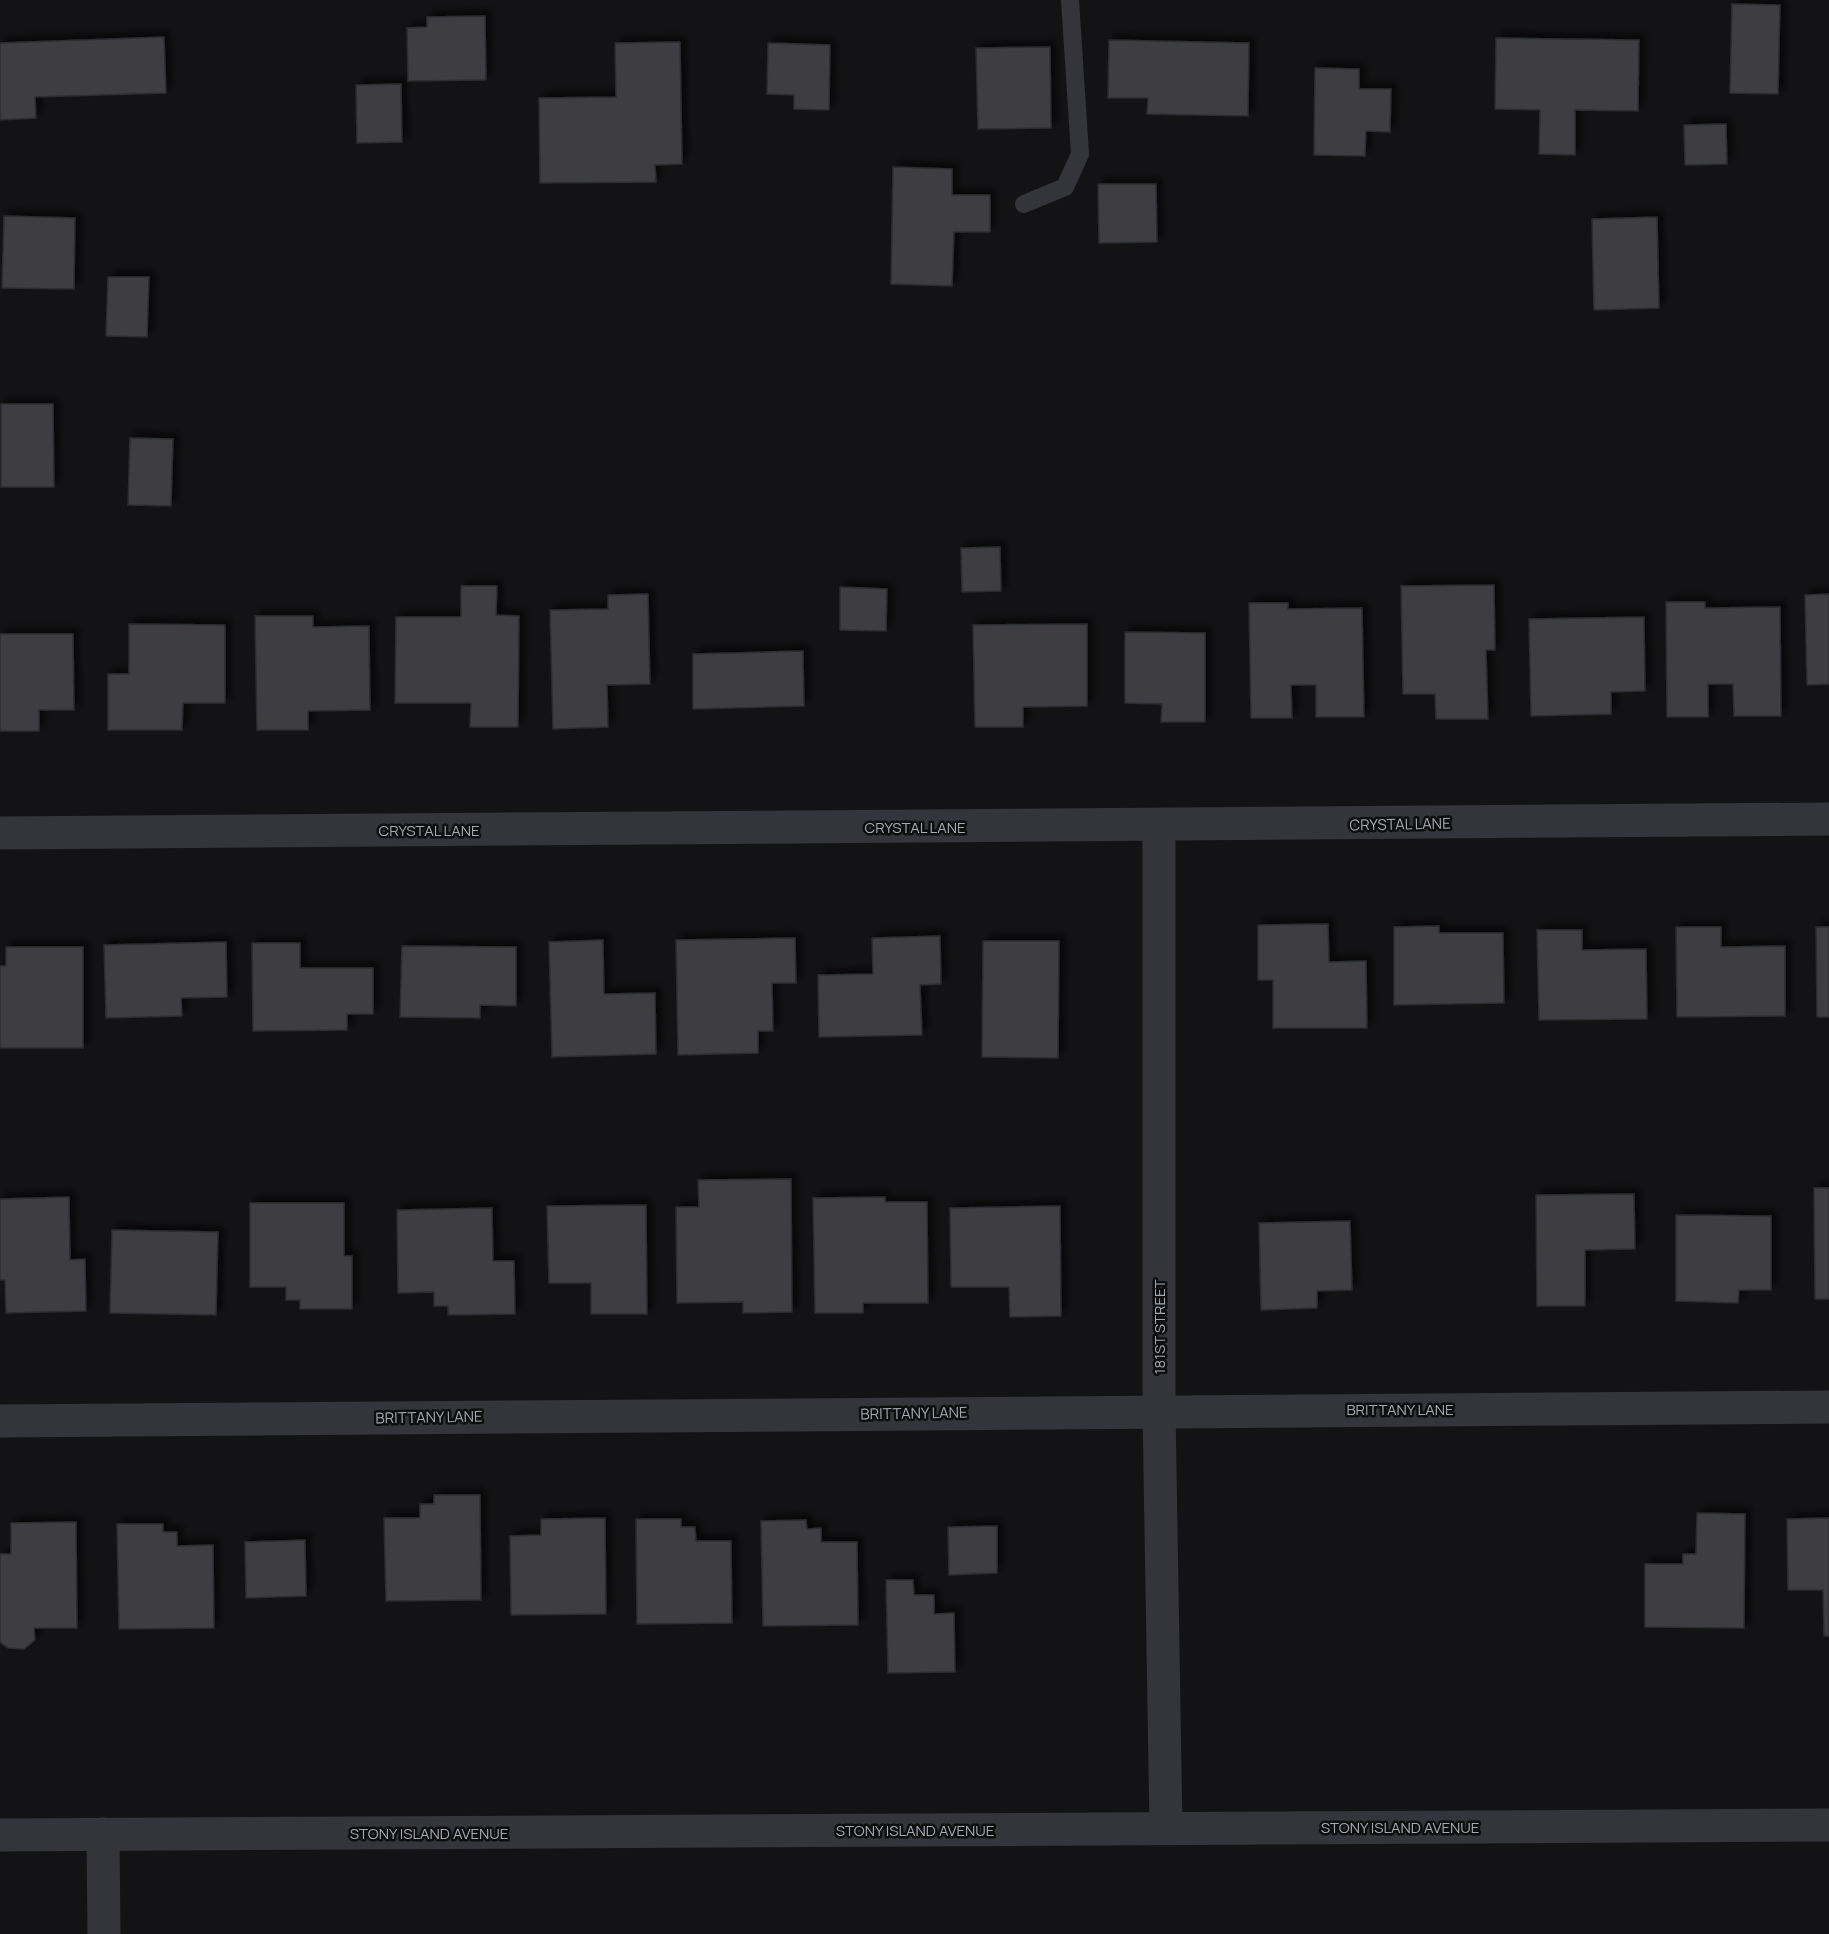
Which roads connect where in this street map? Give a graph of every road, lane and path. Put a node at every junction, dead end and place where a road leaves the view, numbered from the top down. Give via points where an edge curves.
1 (1070, 0) edge
2 (1024, 204) dead end
3 (1829, 819) edge
4 (1159, 826) junction
5 (0, 833) edge
6 (1829, 1407) edge
7 (1159, 1410) junction
8 (0, 1421) edge
9 (1829, 1825) edge
10 (1166, 1828) junction
11 (103, 1834) junction
12 (0, 1835) edge
13 (104, 1934) edge

1 - 2 lane via 1080,154 1065,187
3 - 4 street, CRYSTAL LANE
4 - 5 street, CRYSTAL LANE
4 - 7 street, 181ST STREET
6 - 7 street, BRITTANY LANE
7 - 8 street, BRITTANY LANE
7 - 10 street, 181ST STREET
9 - 10 street, STONY ISLAND AVENUE
10 - 11 street, STONY ISLAND AVENUE
11 - 12 street, STONY ISLAND AVENUE
11 - 13 street

